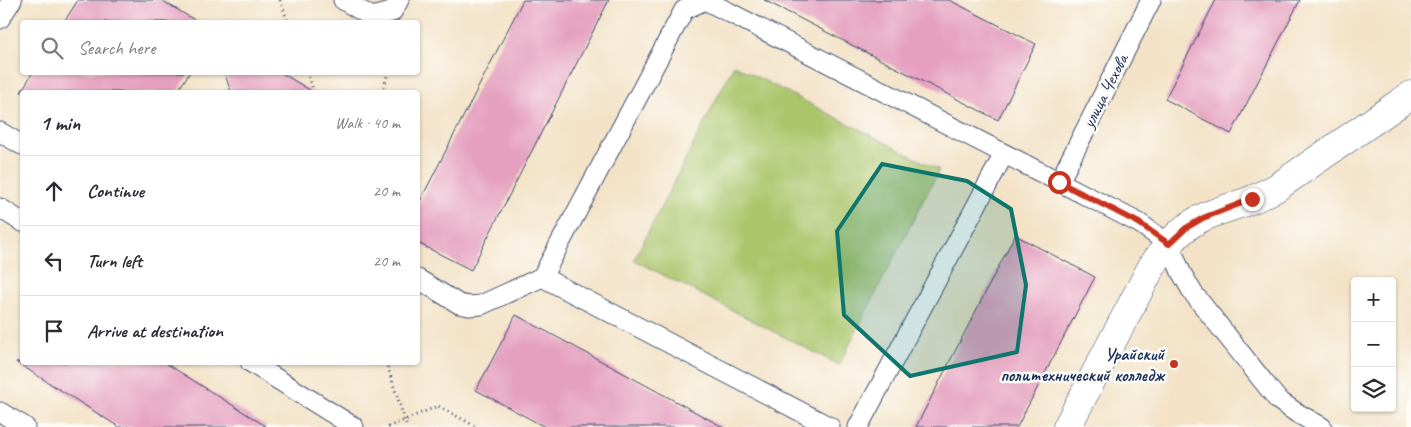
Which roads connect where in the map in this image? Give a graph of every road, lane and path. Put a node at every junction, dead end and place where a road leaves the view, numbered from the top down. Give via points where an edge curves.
1 (12, 0) edge
2 (280, 0) edge
3 (343, 0) edge
4 (399, 0) edge
5 (1151, 0) edge
6 (0, 19) edge
7 (287, 20) edge
8 (308, 75) edge
9 (387, 75) edge
10 (313, 90) edge
11 (384, 90) edge
12 (1411, 95) edge
13 (0, 132) edge
14 (20, 144) edge
15 (1004, 154) junction
16 (1059, 182) junction
17 (0, 208) edge
18 (20, 221) edge
19 (1169, 244) junction
20 (542, 278) junction
21 (420, 281) edge
22 (255, 365) edge
23 (387, 365) edge
24 (0, 412) edge
25 (405, 420) junction
26 (25, 427) edge
27 (354, 427) edge
28 (388, 427) edge
29 (407, 427) edge
30 (477, 427) edge
31 (830, 427) edge
32 (858, 427) edge
33 (1067, 427) edge
34 (1322, 427) edge

1 - 6 lane
2 - 7 path
3 - 4 lane via 372,17 392,12
5 - 16 lane, улица Чехова
8 - 10 path
9 - 11 path
12 - 19 street via 1276,188 1203,218
13 - 14 lane
15 - 16 lane
15 - 20 lane via 704,0 684,10
15 - 32 lane
16 - 19 lane via 1139,223
17 - 18 lane
19 - 33 street via 1151,268
19 - 34 lane via 1193,293 1278,400
20 - 21 lane via 481,305 469,306 459,304
20 - 31 lane
22 - 27 lane
23 - 25 path
24 - 26 lane
25 - 28 path
25 - 29 path
25 - 30 path via 438,406

